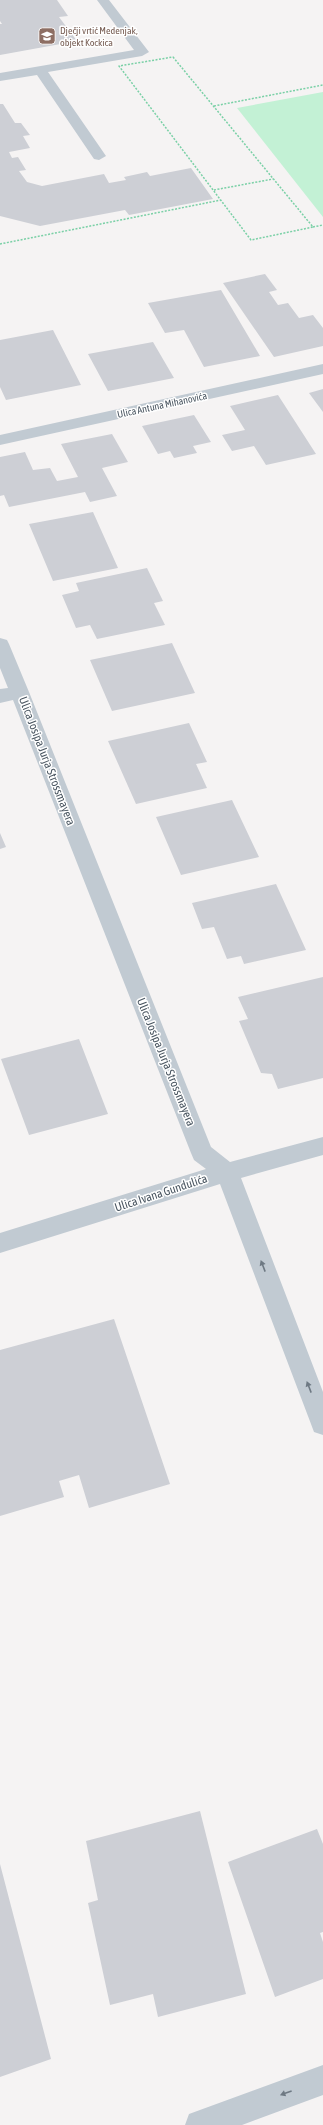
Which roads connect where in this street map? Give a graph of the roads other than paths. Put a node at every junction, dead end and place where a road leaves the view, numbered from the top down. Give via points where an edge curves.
1 (103, 0) edge
2 (40, 70) junction
3 (0, 77) edge
4 (99, 156) dead end
5 (323, 369) edge
6 (0, 440) edge
7 (0, 644) edge
8 (20, 692) junction
9 (0, 696) edge
10 (323, 1146) edge
11 (228, 1172) junction
12 (0, 1243) edge
13 (323, 1424) edge
14 (323, 2080) edge
15 (200, 2125) edge

1 - 2 lane via 142,52
2 - 3 lane
2 - 4 lane
5 - 6 street, Ulica Antuna Mihanovića
7 - 8 street, Ulica Josipa Jurja Strossmayera
8 - 9 street, Ulica Josipa Jurja Strossmayera
8 - 11 street, Ulica Josipa Jurja Strossmayera via 202,1153
10 - 11 street, Ulica Ivana Gundulića
11 - 12 street, Ulica Ivana Gundulića
13 -> 11 street
14 -> 15 street

